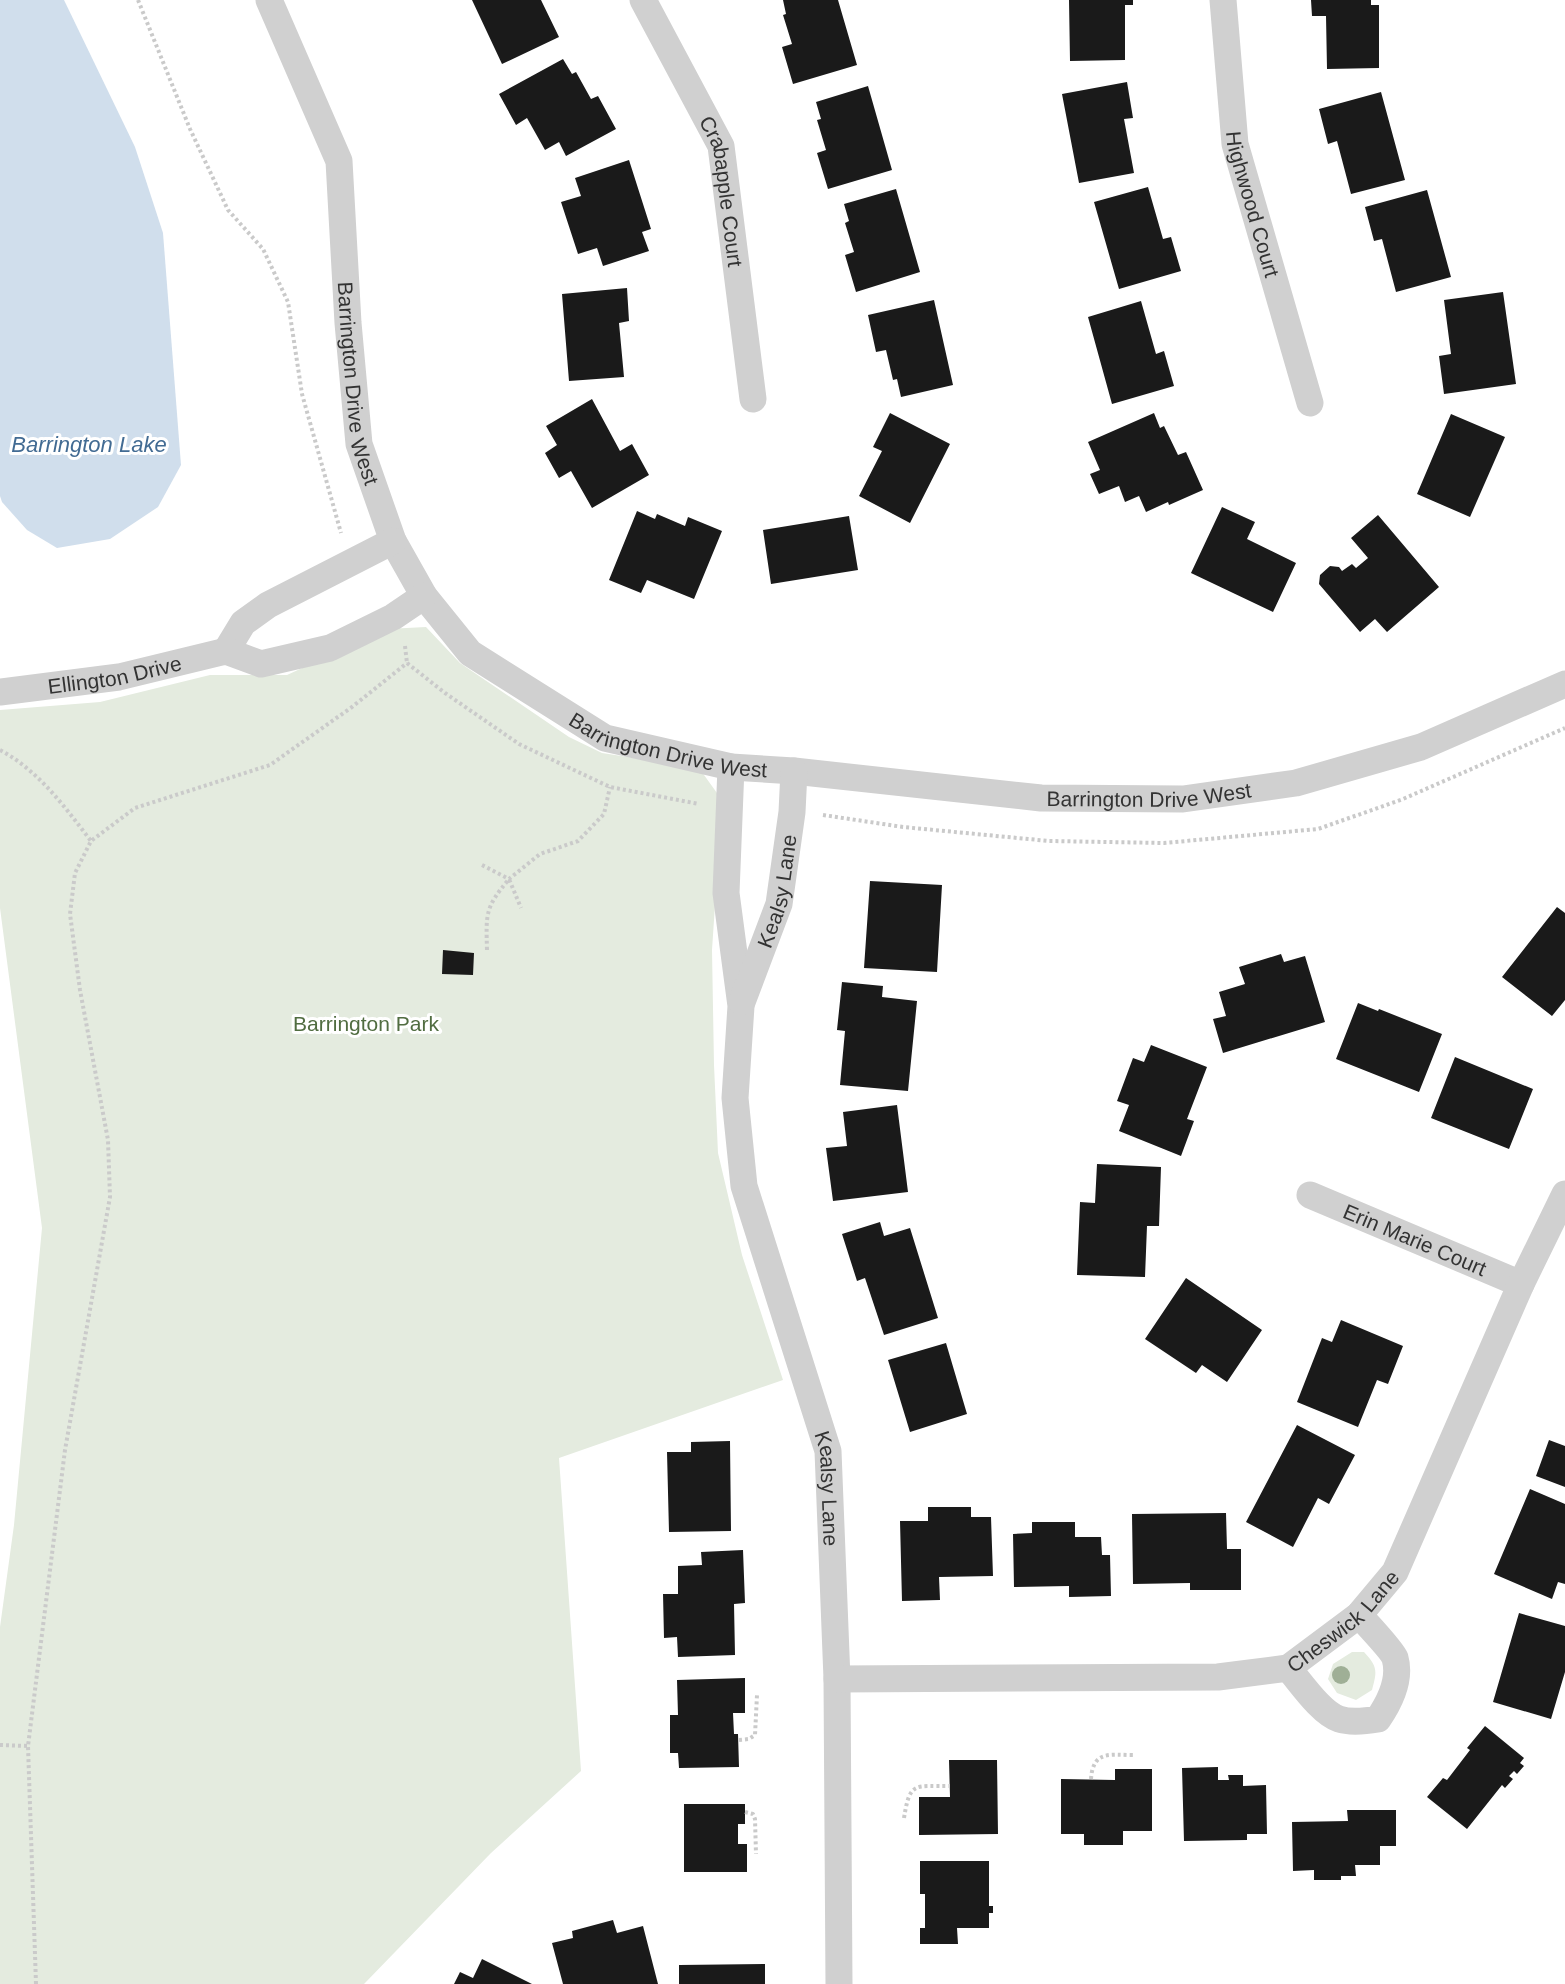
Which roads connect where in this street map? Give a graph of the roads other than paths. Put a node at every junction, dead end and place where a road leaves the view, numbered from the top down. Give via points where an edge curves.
1 (269, 0) edge
2 (643, 0) edge
3 (1222, 0) edge
4 (753, 399) dead end
5 (1310, 403) dead end
6 (393, 541) junction
7 (424, 596) junction
8 (226, 651) junction
9 (1565, 684) edge
10 (0, 693) edge
11 (731, 767) junction
12 (794, 771) junction
13 (741, 1006) junction
14 (1565, 1194) edge
15 (1310, 1195) dead end
16 (1521, 1284) junction
17 (1359, 1615) junction
18 (1288, 1668) junction
19 (837, 1679) junction
20 (839, 1984) edge

1 - 6 street, Barrington Drive West via 339,161 359,444
2 - 4 street, Crabapple Court via 721,146
3 - 5 street, Highwood Court via 1235,144
6 - 7 street, Barrington Drive West
6 - 8 street via 268,605 243,622
7 - 8 street via 330,648 261,664
7 - 11 street, Barrington Drive West via 470,653 605,738
8 - 10 street, Ellington Drive via 119,677
9 - 12 street, Barrington Drive West via 1421,747 1296,783 1183,799 1041,798
11 - 12 street, Barrington Drive West
11 - 13 street, Kealsy Lane via 726,893
12 - 13 street, Kealsy Lane via 779,904
13 - 19 street, Kealsy Lane via 735,1098 744,1186 828,1451
14 - 16 street, Cheswick Lane
15 - 16 street, Erin Marie Court
16 - 17 street, Cheswick Lane via 1395,1572
17 - 18 street, Cheswick Lane
17 - 18 street via 1395,1657 1395,1681 1378,1719 1338,1719
18 - 19 street, Cheswick Lane via 1218,1677
19 - 20 street, Kealsy Lane

